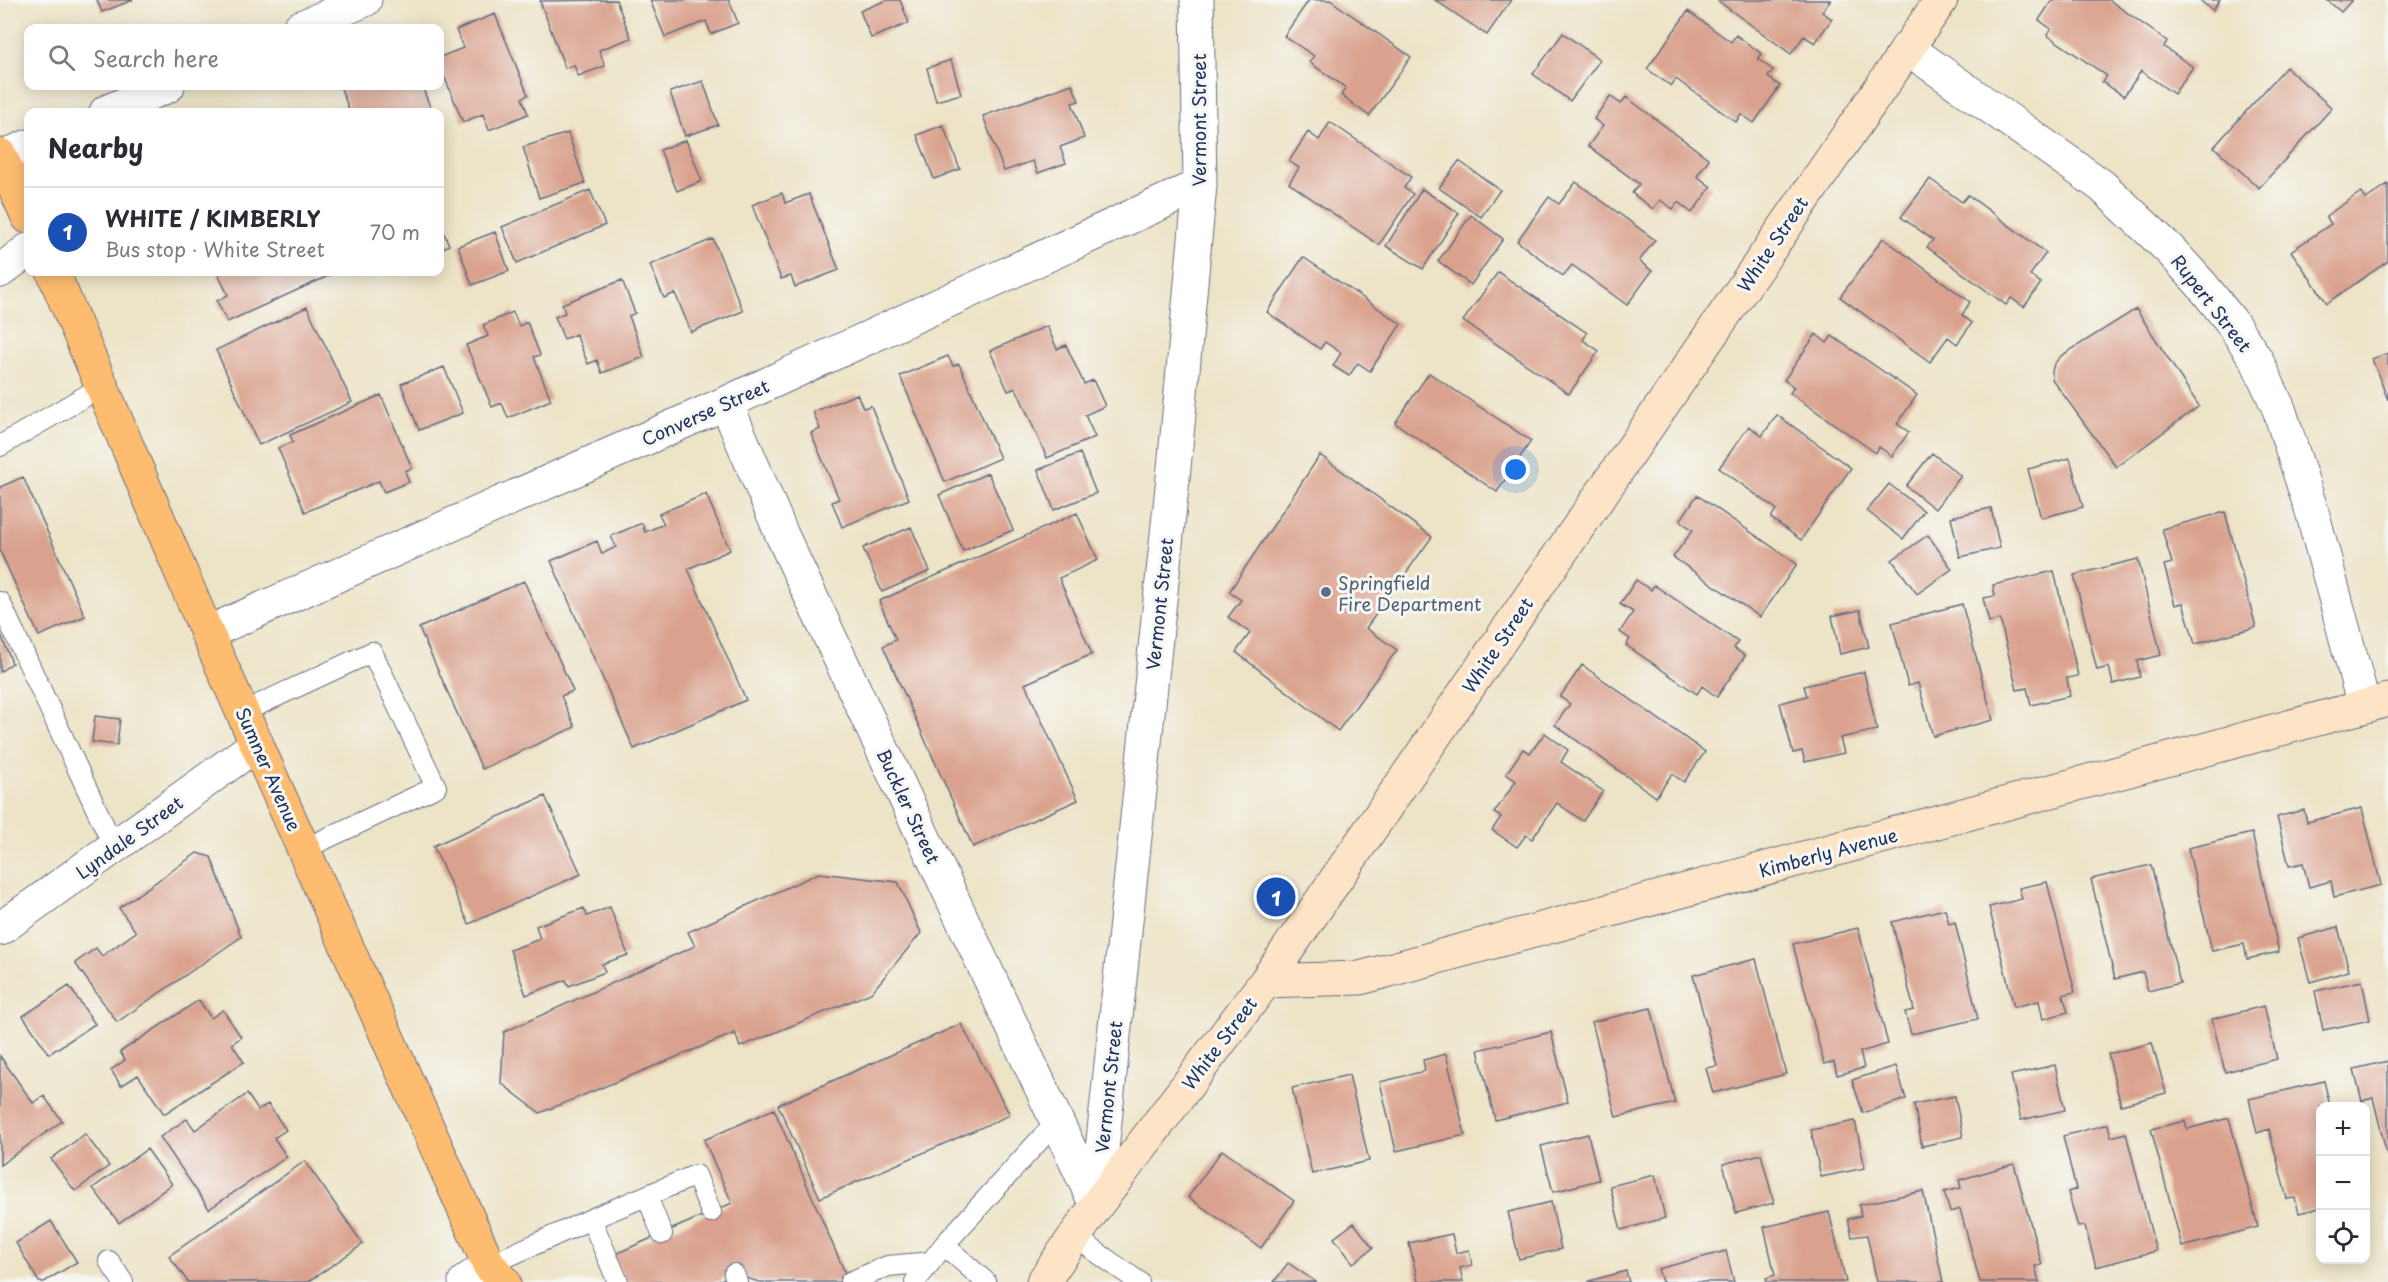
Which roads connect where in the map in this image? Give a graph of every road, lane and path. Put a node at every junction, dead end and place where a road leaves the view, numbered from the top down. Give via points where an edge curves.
1 (365, 0) edge
2 (1197, 0) edge
3 (1941, 0) edge
4 (308, 24) edge
5 (1907, 48) junction
6 (158, 90) edge
7 (116, 108) edge
8 (10, 153) edge
9 (1200, 185) junction
10 (24, 203) edge
11 (24, 253) edge
12 (0, 271) edge
13 (54, 276) edge
14 (101, 387) junction
15 (726, 403) junction
16 (0, 446) edge
17 (0, 602) edge
18 (207, 633) junction
19 (2376, 703) edge
20 (243, 712) junction
21 (257, 744) junction
22 (114, 848) junction
23 (304, 849) junction
24 (0, 929) edge
25 (1266, 981) junction
26 (1056, 1122) junction
27 (647, 1196) junction
28 (1096, 1206) junction
29 (711, 1212) dead end
30 (591, 1219) junction
31 (662, 1234) dead end
32 (1075, 1237) junction
33 (944, 1245) junction
34 (109, 1261) dead end
35 (931, 1262) junction
36 (487, 1278) edge
37 (123, 1282) edge
38 (618, 1282) edge
39 (850, 1282) edge
40 (915, 1282) edge
41 (986, 1282) edge
42 (1043, 1282) edge
43 (1139, 1282) edge

1 - 4 street
2 - 9 street, Vermont Street
3 - 5 main road, White Street
5 - 19 street, Rupert Street via 2102,186 2170,250 2230,320 2256,359 2279,409
5 - 25 main road, White Street
6 - 7 street
8 - 10 main road
9 - 15 street, Converse Street
9 - 28 street, Vermont Street
11 - 12 street
13 - 14 main road, Sumner Avenue
14 - 16 lane
14 - 18 main road, Sumner Avenue
15 - 18 street, Converse Street
15 - 26 street, Buckler Street via 782,535
17 - 22 lane
18 - 20 main road, Sumner Avenue
19 - 25 main road, Kimberly Avenue via 1360,978
20 - 21 main road, Sumner Avenue
20 - 23 lane via 372,652 436,787
21 - 22 street, Lyndale Street
21 - 23 main road, Sumner Avenue
22 - 24 street, Lyndale Street
23 - 36 main road, Sumner Avenue
25 - 28 main road, White Street
26 - 28 street, Buckler Street
26 - 33 lane
27 - 29 lane via 696,1175
27 - 30 lane
27 - 31 lane
28 - 32 main road, White Street
30 - 36 lane
30 - 38 lane
32 - 42 main road, White Street
32 - 43 lane
33 - 35 lane
33 - 41 lane
34 - 37 lane
35 - 39 lane via 888,1266
35 - 40 lane

